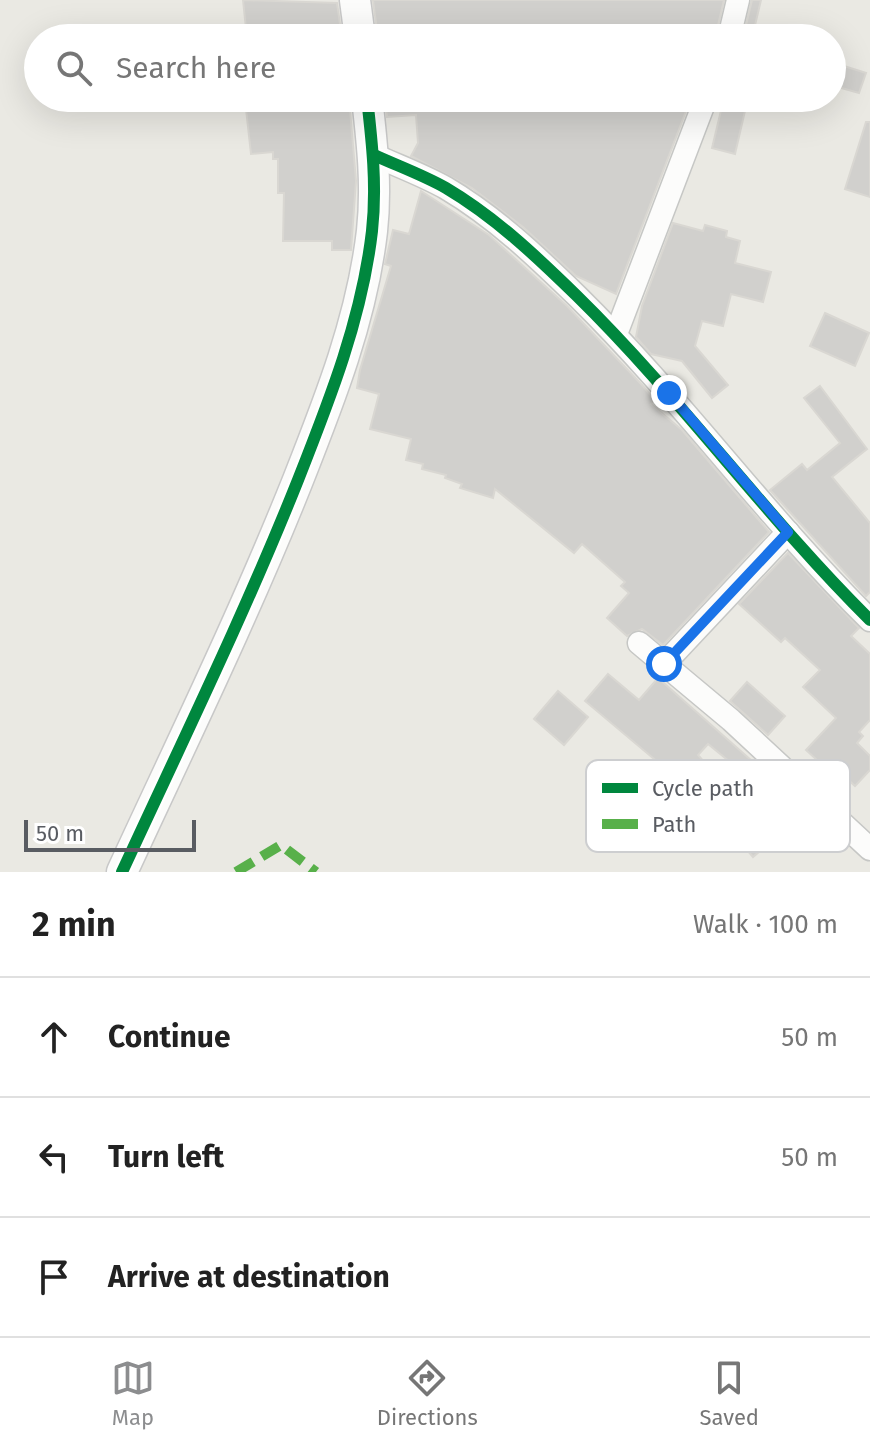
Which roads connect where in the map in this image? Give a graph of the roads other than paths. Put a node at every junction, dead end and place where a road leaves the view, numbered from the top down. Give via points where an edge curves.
1 (355, 0) edge
2 (738, 0) edge
3 (358, 24) edge
4 (732, 24) edge
5 (369, 112) edge
6 (701, 112) edge
7 (374, 155) junction
8 (616, 334) junction
9 (788, 532) junction
10 (870, 620) edge
11 (639, 643) dead end
12 (664, 664) junction
13 (774, 760) edge
14 (850, 830) edge
15 (870, 849) edge
16 (122, 872) edge

1 - 3 street
2 - 4 street
5 - 7 street
6 - 8 street
7 - 8 street via 445,188 500,225
7 - 16 street via 372,230 341,372 260,575
8 - 9 street
9 - 10 street
9 - 12 street
11 - 12 street
12 - 13 street
14 - 15 street

